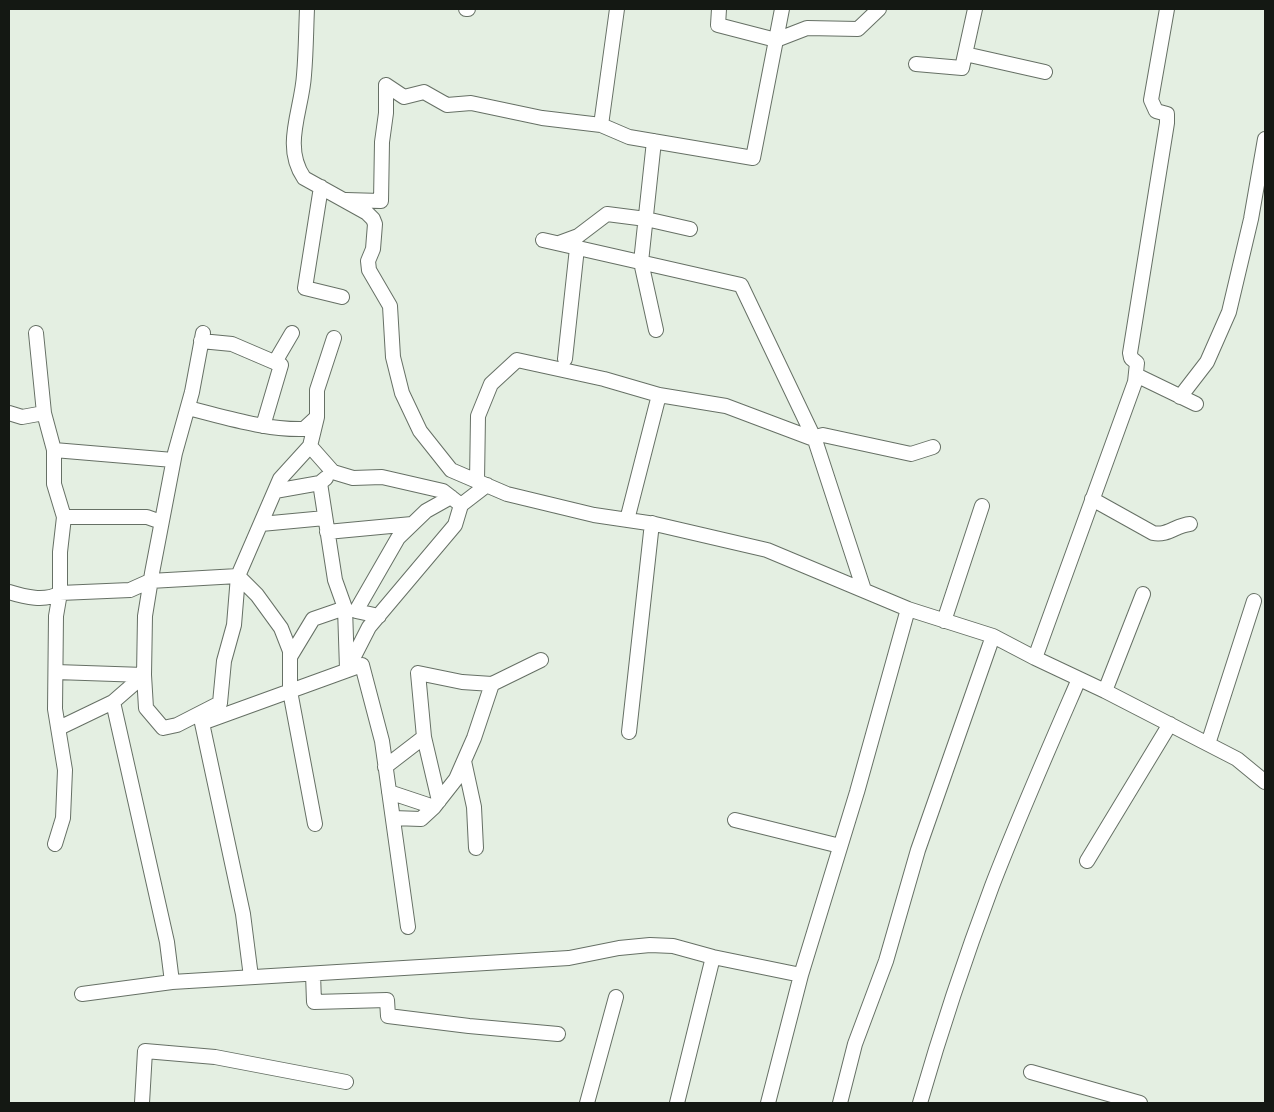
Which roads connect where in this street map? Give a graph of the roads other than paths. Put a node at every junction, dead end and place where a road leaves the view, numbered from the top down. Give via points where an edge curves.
1 (307, 9) edge
2 (617, 9) edge
3 (719, 9) edge
4 (782, 9) edge
5 (879, 9) edge
6 (975, 9) edge
7 (1167, 9) edge
8 (776, 40) junction
9 (966, 54) junction
10 (916, 64) dead end
11 (1045, 72) dead end
12 (601, 125) junction
13 (1265, 139) edge
14 (654, 141) junction
15 (321, 187) junction
16 (344, 200) junction
17 (646, 219) junction
18 (690, 229) dead end
19 (543, 240) dead end
20 (559, 243) junction
21 (578, 248) junction
22 (641, 262) junction
23 (342, 297) dead end
24 (656, 330) dead end
25 (36, 333) dead end
26 (292, 333) dead end
27 (334, 338) dead end
28 (565, 359) dead end
29 (275, 362) junction
30 (1136, 375) junction
31 (659, 395) junction
32 (1180, 397) junction
33 (1196, 404) dead end
34 (188, 408) junction
35 (9, 413) edge
36 (44, 413) junction
37 (317, 416) junction
38 (263, 426) junction
39 (814, 437) junction
40 (310, 446) junction
41 (933, 447) dead end
42 (54, 450) junction
43 (173, 460) junction
44 (333, 472) junction
45 (320, 483) junction
46 (482, 483) junction
47 (275, 491) junction
48 (1092, 499) junction
49 (456, 501) junction
50 (982, 506) dead end
51 (64, 517) junction
52 (627, 520) junction
53 (161, 522) junction
54 (652, 523) junction
55 (261, 524) junction
56 (412, 524) junction
57 (1190, 524) dead end
58 (326, 525) junction
59 (238, 576) junction
60 (150, 581) junction
61 (864, 590) junction
62 (9, 592) edge
63 (60, 593) junction
64 (1143, 594) dead end
65 (1254, 601) dead end
66 (345, 608) junction
67 (908, 609) junction
68 (379, 616) junction
69 (944, 621) junction
70 (992, 636) junction
71 (290, 657) junction
72 (1035, 658) junction
73 (540, 660) dead end
74 (347, 670) junction
75 (56, 672) junction
76 (144, 675) junction
77 (1079, 679) junction
78 (492, 684) junction
79 (290, 691) junction
80 (1105, 692) junction
81 (112, 702) junction
82 (1170, 724) junction
83 (59, 728) junction
84 (629, 732) dead end
85 (424, 737) junction
86 (1208, 744) junction
87 (464, 761) junction
88 (385, 767) junction
89 (1265, 782) edge
90 (389, 792) junction
91 (437, 804) junction
92 (393, 818) junction
93 (735, 820) dead end
94 (315, 824) dead end
95 (55, 844) dead end
96 (840, 846) junction
97 (476, 848) dead end
98 (1087, 861) dead end
99 (408, 927) dead end
100 (713, 957) junction
101 (313, 974) junction
102 (801, 975) junction
103 (251, 977) junction
104 (172, 982) junction
105 (82, 994) dead end
106 (616, 997) dead end
107 (558, 1034) dead end
108 (1031, 1072) dead end
109 (346, 1082) dead end
110 (142, 1103) edge
111 (587, 1103) edge
112 (677, 1103) edge
113 (768, 1103) edge
114 (840, 1103) edge
115 (920, 1103) edge
116 (1140, 1103) edge

1 - 15 street via 304,76 294,126 294,156 304,178
2 - 12 street
3 - 8 street via 718,25
4 - 8 street
5 - 8 street via 858,29 807,28
6 - 9 street
7 - 30 street via 1151,100 1156,111 1167,114 1167,123 1130,353 1137,363
8 - 14 street via 753,158
9 - 10 street via 962,68
9 - 11 street
12 - 14 street via 629,137
12 - 16 street via 542,118 471,103 447,105 424,92 404,97 386,85 382,201
13 - 32 street via 1251,219 1229,312 1206,362
14 - 17 street
15 - 16 street
15 - 23 street via 305,288
16 - 46 street via 367,213 375,224 369,270 390,306 393,357 402,393 420,431 451,470
17 - 18 street
17 - 20 street via 607,214 578,236
17 - 22 street
19 - 20 street
20 - 21 street
21 - 22 street
21 - 28 street
22 - 24 street
22 - 39 street via 741,285
25 - 36 street
26 - 29 street
27 - 37 street via 317,390
29 - 34 street via 232,344 202,337
29 - 38 street via 281,365
30 - 32 street
30 - 48 street
31 - 39 street via 726,406
31 - 46 street via 517,360 492,384 478,416
31 - 52 street
32 - 33 street
34 - 38 street
34 - 43 street
35 - 36 street via 22,417
36 - 42 street
37 - 38 street via 304,429
37 - 40 street
39 - 41 street via 823,435 911,454
39 - 61 street
40 - 44 street
40 - 47 street via 280,479
42 - 43 street
42 - 51 street via 54,484
43 - 53 street
44 - 45 street
44 - 49 street via 353,478 382,477 443,491
45 - 47 street
45 - 58 street
46 - 49 street
46 - 52 street via 507,494
47 - 55 street
48 - 57 street via 1153,533 1161,534
48 - 72 street
49 - 56 street via 426,511
49 - 68 street via 456,526
50 - 69 street
51 - 53 street via 147,517
51 - 63 street
52 - 54 street
53 - 60 street
54 - 61 street via 767,550
54 - 84 street
55 - 58 street
55 - 59 street
56 - 58 street
56 - 68 street via 398,538 356,611
58 - 66 street via 335,580
59 - 60 street
59 - 71 street via 257,595 281,628
59 - 76 street via 234,625 224,661 220,703 177,725 163,728 146,708
60 - 63 street via 130,590
60 - 76 street via 145,616
61 - 67 street
62 - 63 street via 52,598
63 - 75 street via 56,616
64 - 80 street
65 - 86 street
66 - 71 street via 314,619
66 - 74 street
67 - 69 street
67 - 96 street
68 - 74 street via 369,627
69 - 70 street
70 - 72 street
70 - 114 street via 918,850 886,961 855,1044
71 - 79 street
72 - 77 street
73 - 78 street
74 - 79 street
74 - 88 street via 362,665 382,741
75 - 76 street
75 - 83 street via 55,709
76 - 81 street
77 - 80 street
77 - 115 street via 992,887 940,1035
78 - 85 street via 418,674
78 - 87 street
79 - 94 street
79 - 103 street via 202,723 243,914
80 - 82 street
81 - 83 street
81 - 104 street via 167,942
82 - 86 street
82 - 98 street
83 - 95 street via 65,770 63,818
85 - 88 street
85 - 91 street
86 - 89 street via 1237,759
87 - 91 street via 456,779
87 - 97 street via 474,807
88 - 90 street
90 - 91 street
90 - 92 street
91 - 92 street via 421,819
92 - 99 street
93 - 96 street
96 - 102 street
100 - 101 street via 673,946 650,945 569,958
100 - 102 street
100 - 112 street
101 - 103 street
101 - 107 street via 314,1002 387,1000 388,1016
102 - 113 street
103 - 104 street
104 - 105 street
106 - 111 street
108 - 116 street
109 - 110 street via 215,1057 144,1051

